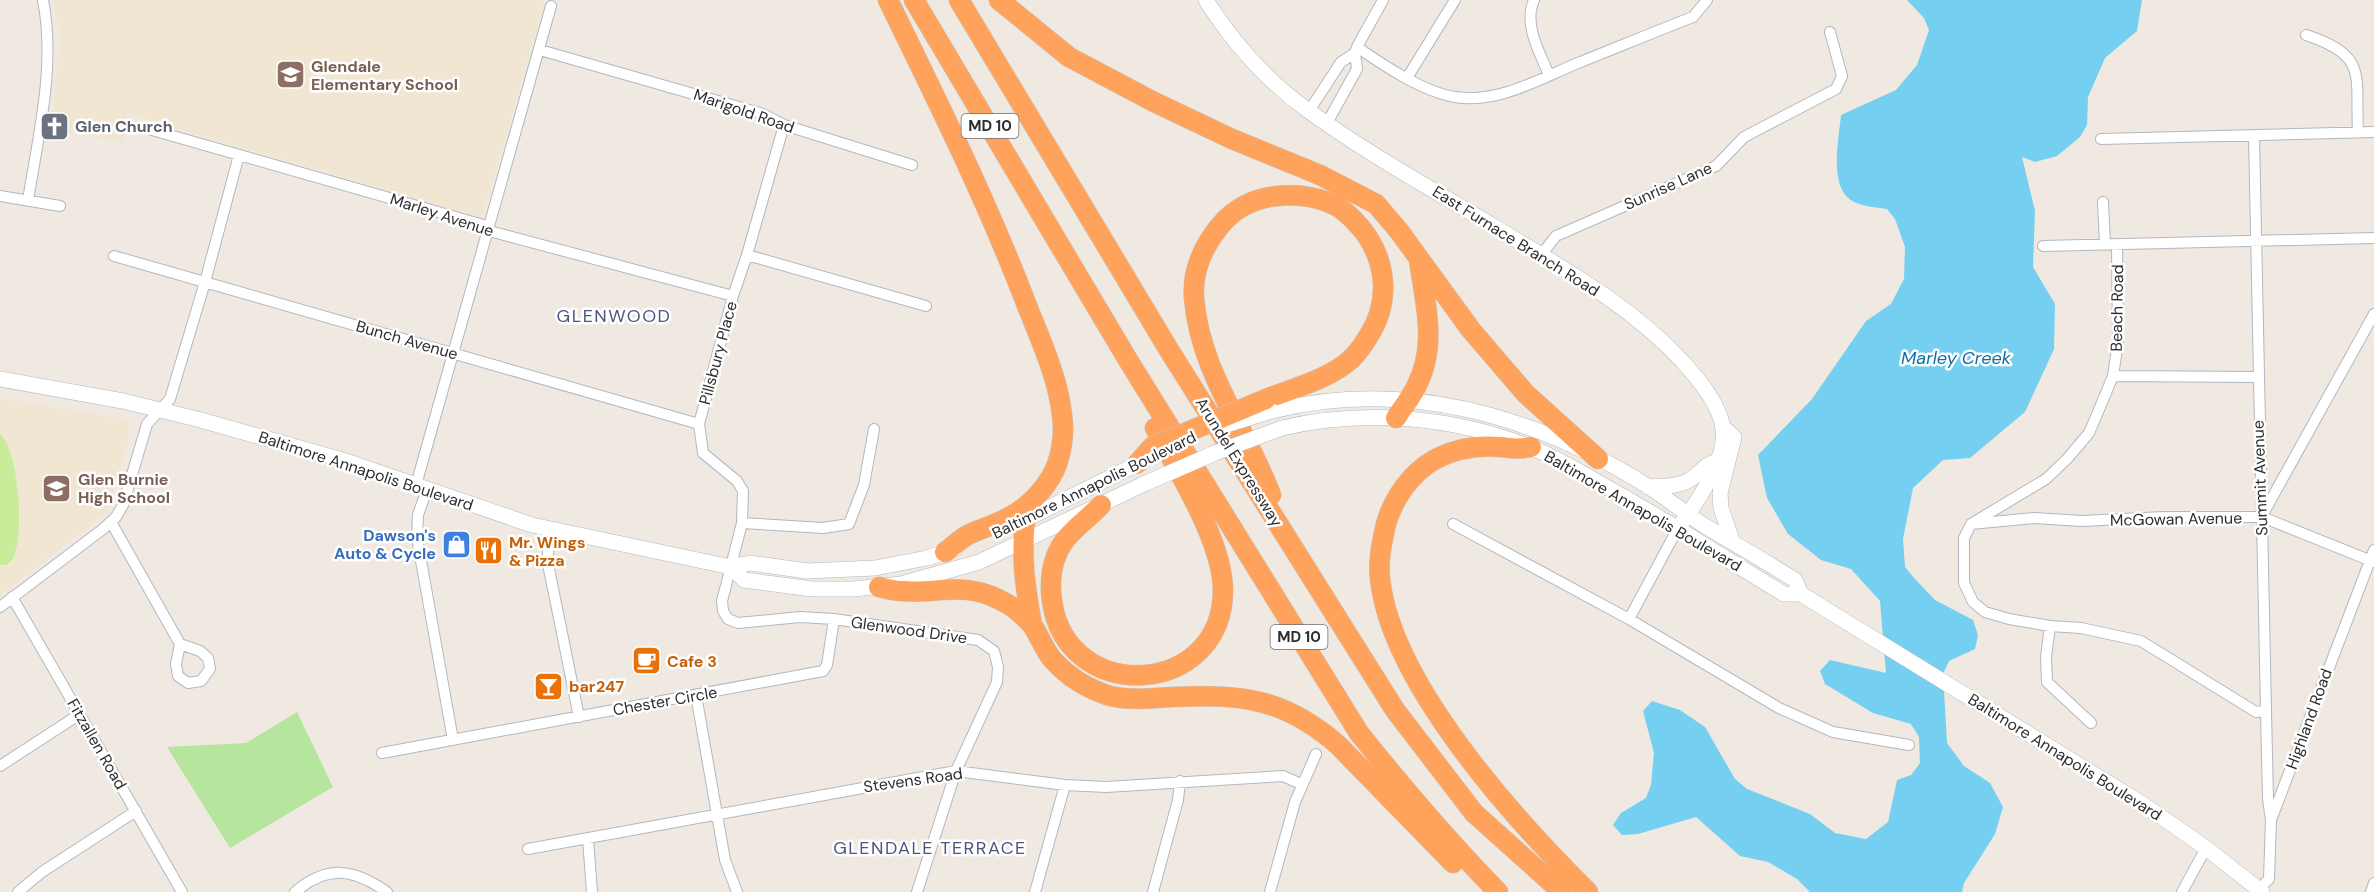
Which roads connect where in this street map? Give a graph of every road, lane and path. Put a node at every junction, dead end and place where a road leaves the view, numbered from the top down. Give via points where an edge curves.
1 (43, 0) edge
2 (888, 0) edge
3 (914, 0) edge
4 (959, 0) edge
5 (999, 0) edge
6 (1206, 0) edge
7 (1383, 0) edge
8 (1455, 0) edge
9 (1534, 0) edge
10 (1707, 0) edge
11 (551, 6) dead end
12 (1830, 32) dead end
13 (2306, 35) dead end
14 (540, 50) junction
15 (1356, 50) junction
16 (1549, 75) junction
17 (1407, 78) junction
18 (1309, 111) junction
19 (1327, 123) junction
20 (784, 125) junction
21 (152, 130) dead end
22 (2358, 132) junction
23 (2374, 132) edge
24 (2254, 136) junction
25 (2101, 139) dead end
26 (239, 155) junction
27 (912, 165) dead end
28 (0, 196) edge
29 (28, 201) junction
30 (2103, 202) dead end
31 (60, 206) dead end
32 (488, 226) junction
33 (2374, 238) edge
34 (2256, 241) junction
35 (2105, 243) junction
36 (2117, 243) junction
37 (2043, 246) dead end
38 (747, 255) junction
39 (1541, 255) junction
40 (114, 256) dead end
41 (1419, 258) junction
42 (205, 282) junction
43 (733, 296) junction
44 (926, 306) dead end
45 (2374, 314) edge
46 (453, 353) junction
47 (1128, 360) junction
48 (2113, 376) junction
49 (2257, 377) junction
50 (0, 379) edge
51 (1407, 400) junction
52 (1269, 405) junction
53 (160, 410) junction
54 (1396, 418) junction
55 (699, 424) junction
56 (1722, 426) junction
57 (874, 429) dead end
58 (1531, 447) junction
59 (1598, 459) junction
60 (1718, 461) junction
61 (1137, 464) joint
62 (421, 487) junction
63 (1648, 487) junction
64 (1101, 505) junction
65 (1688, 515) junction
66 (2262, 517) junction
67 (1025, 519) junction
68 (111, 522) junction
69 (742, 523) junction
70 (1452, 524) dead end
71 (1971, 524) junction
72 (1279, 527) junction
73 (1678, 528) junction
74 (552, 530) junction
75 (1732, 540) junction
76 (1023, 541) junction
77 (945, 552) junction
78 (2372, 557) edge
79 (731, 567) junction
80 (879, 587) junction
81 (1801, 594) junction
82 (12, 597) junction
83 (0, 607) edge
84 (834, 619) junction
85 (1629, 619) junction
86 (1032, 625) junction
87 (2050, 626) junction
88 (180, 644) dead end
89 (696, 695) junction
90 (2266, 711) junction
91 (80, 714) junction
92 (579, 717) junction
93 (2091, 723) dead end
94 (453, 740) junction
95 (1909, 745) dead end
96 (381, 753) dead end
97 (1316, 754) dead end
98 (0, 766) edge
99 (956, 771) junction
100 (1180, 781) junction
101 (1301, 784) junction
102 (1065, 785) junction
103 (136, 812) junction
104 (718, 816) junction
105 (2271, 820) junction
106 (588, 839) junction
107 (2206, 848) junction
108 (528, 849) dead end
109 (2374, 883) edge
110 (2261, 891) edge
111 (18, 892) edge
112 (182, 892) edge
113 (295, 892) edge
114 (387, 892) edge
115 (592, 892) edge
116 (737, 892) edge
117 (916, 892) edge
118 (1035, 892) edge
119 (1153, 892) edge
120 (1270, 892) edge
121 (1483, 892) edge
122 (1498, 892) edge
123 (1562, 892) edge
124 (1588, 892) edge
125 (2182, 892) edge
126 (2371, 892) edge

1 - 29 street via 48,70
2 - 77 highway via 988,208 1045,353 1063,416 1060,455 1052,476 1038,495 1024,509 964,537
3 - 47 highway, MD 10
4 - 72 highway, Arundel Expressway / MD 10
5 - 41 highway via 1069,57 1154,102 1376,204
6 - 18 main road, East Furnace Branch Road via 1252,63
7 - 15 street
8 - 17 street
9 - 16 street via 1534,39
10 - 16 street via 1693,17
11 - 14 street
12 - 39 street, Sunrise Lane via 1842,76 1836,89 1744,137 1716,166 1556,236
13 - 22 street via 2336,47 2354,63
14 - 20 street, Marigold Road via 763,114
14 - 32 street
15 - 17 street
15 - 18 street via 1341,62
15 - 19 street via 1357,69
16 - 17 street via 1479,98 1454,97
18 - 19 main road, East Furnace Branch Road
19 - 39 main road, East Furnace Branch Road
20 - 27 street, Marigold Road
20 - 38 street, Pillsbury Place
21 - 26 street, Marley Avenue
22 - 23 street
22 - 24 street
24 - 25 street
24 - 34 street, Summit Avenue
26 - 32 street, Marley Avenue
26 - 42 street
28 - 29 street
29 - 31 street
30 - 35 street
32 - 43 street, Marley Avenue via 493,232
32 - 46 street
33 - 34 street
34 - 36 street
34 - 49 street, Summit Avenue
35 - 36 street
35 - 37 street
36 - 48 street, Beach Road via 2118,342
38 - 43 street, Pillsbury Place
38 - 44 street
39 - 56 main road, East Furnace Branch Road via 1610,298 1658,335 1704,387
40 - 42 street, Bunch Avenue
41 - 51 highway via 1429,319 1428,337 1424,366
41 - 59 highway via 1471,330 1526,394
42 - 46 street, Bunch Avenue
42 - 53 street via 170,399
43 - 55 street, Pillsbury Place
45 - 66 street
46 - 55 street, Bunch Avenue
46 - 62 street
47 - 64 highway via 1129,380 1207,531 1223,589 1210,637 1195,654 1164,673 1146,677 1120,675 1093,665 1072,647 1054,615 1050,588 1053,563 1065,541
47 - 122 highway, MD 10 via 1359,733
48 - 49 street
48 - 71 street, Beach Road via 2089,433 2067,459 2046,479
49 - 66 street, Summit Avenue
50 - 53 main road, Baltimore Annapolis Boulevard
51 - 52 main road, Baltimore Annapolis Boulevard via 1341,399
51 - 54 highway
51 - 59 main road, Baltimore Annapolis Boulevard via 1498,416
52 - 61 highway, bridge via 1152,447
52 - 72 highway via 1345,364 1373,330 1384,293 1382,266 1370,240 1349,214 1332,203 1309,196 1265,197 1226,217 1209,240 1195,278 1197,324 1211,372 1271,494
53 - 62 main road, Baltimore Annapolis Boulevard via 304,448
53 - 68 street via 147,423 127,495
54 - 58 main road, Baltimore Annapolis Boulevard via 1460,426
54 - 64 main road, Baltimore Annapolis Boulevard, bridge via 1336,418 1282,428 1215,453
55 - 69 street, Pillsbury Place via 702,453 737,481 743,491
56 - 60 main road, East Furnace Branch Road
56 - 75 main road via 1734,437 1720,493
57 - 69 street via 864,485 849,524 823,528
58 - 73 main road, Baltimore Annapolis Boulevard
58 - 124 highway via 1515,451 1480,446 1461,450 1438,458 1419,471 1400,493 1388,517 1380,550 1380,578 1396,637 1445,725 1551,855
59 - 63 main road, Baltimore Annapolis Boulevard
60 - 63 main road via 1707,464 1689,480
60 - 65 main road, East Furnace Branch Road
61 - 67 main road, Baltimore Annapolis Boulevard
62 - 74 main road, Baltimore Annapolis Boulevard
62 - 94 street via 417,538
63 - 65 main road, Baltimore Annapolis Boulevard
64 - 76 main road, Baltimore Annapolis Boulevard
65 - 73 main road, East Furnace Branch Road
65 - 75 main road, Baltimore Annapolis Boulevard
66 - 71 street, McGowan Avenue via 2082,521 2034,518
66 - 78 street, McGowan Avenue
66 - 90 street, Summit Avenue
67 - 76 highway
67 - 77 main road, Baltimore Annapolis Boulevard
68 - 82 street
68 - 88 street
69 - 79 street, Pillsbury Place
70 - 85 street
71 - 87 street via 1964,538 1964,583 1973,602 1985,612
72 - 123 highway, Arundel Expressway / MD 10 via 1395,710 1431,759 1474,813
73 - 81 main road, Baltimore Annapolis Boulevard via 1784,594
73 - 85 street
74 - 79 main road, Baltimore Annapolis Boulevard
74 - 92 street via 548,564
75 - 81 main road, Baltimore Annapolis Boulevard via 1795,580
76 - 80 main road, Baltimore Annapolis Boulevard via 979,562 920,580
76 - 86 highway via 1026,599
77 - 79 main road, Baltimore Annapolis Boulevard via 875,568 807,571 750,563
78 - 105 street, Highland Road
79 - 80 main road, Baltimore Annapolis Boulevard via 744,580 783,586 836,590
79 - 84 street, Glenwood Drive via 722,601 728,619 738,623 800,617
80 - 86 highway via 903,591 971,590 1001,600
81 - 107 main road, Baltimore Annapolis Boulevard via 2144,804
82 - 83 street
82 - 91 street, Fitzallen Road
84 - 89 street, Chester Circle via 828,665 823,672
84 - 99 street, Glenwood Drive via 978,640 994,651 997,682
85 - 95 street via 1779,708 1833,732
86 - 121 highway via 1052,659 1074,680 1100,693 1130,699 1236,696 1274,705 1299,717 1338,745
87 - 90 street via 2081,628 2141,641 2256,712
87 - 93 street via 2047,682
89 - 92 street, Chester Circle
89 - 104 street
90 - 105 street, Summit Avenue
91 - 98 street
91 - 103 street, Fitzallen Road
92 - 94 street, Chester Circle
94 - 96 street, Chester Circle
97 - 101 street
99 - 102 street, Stevens Road
99 - 104 street, Stevens Road
99 - 117 street, Glenwood Drive
100 - 101 street, Stevens Road via 1283,776
100 - 102 street, Stevens Road via 1106,787
100 - 119 street
101 - 120 street
102 - 118 street
103 - 111 street via 42,872
103 - 112 street, Fitzallen Road
104 - 106 street, Stevens Road
104 - 116 street via 725,860
105 - 110 street, Highland Road via 2269,879
106 - 108 street, Stevens Road
106 - 115 street
107 - 110 main road, Baltimore Annapolis Boulevard
107 - 125 street
109 - 126 street
113 - 114 street via 312,879 340,872 358,876

